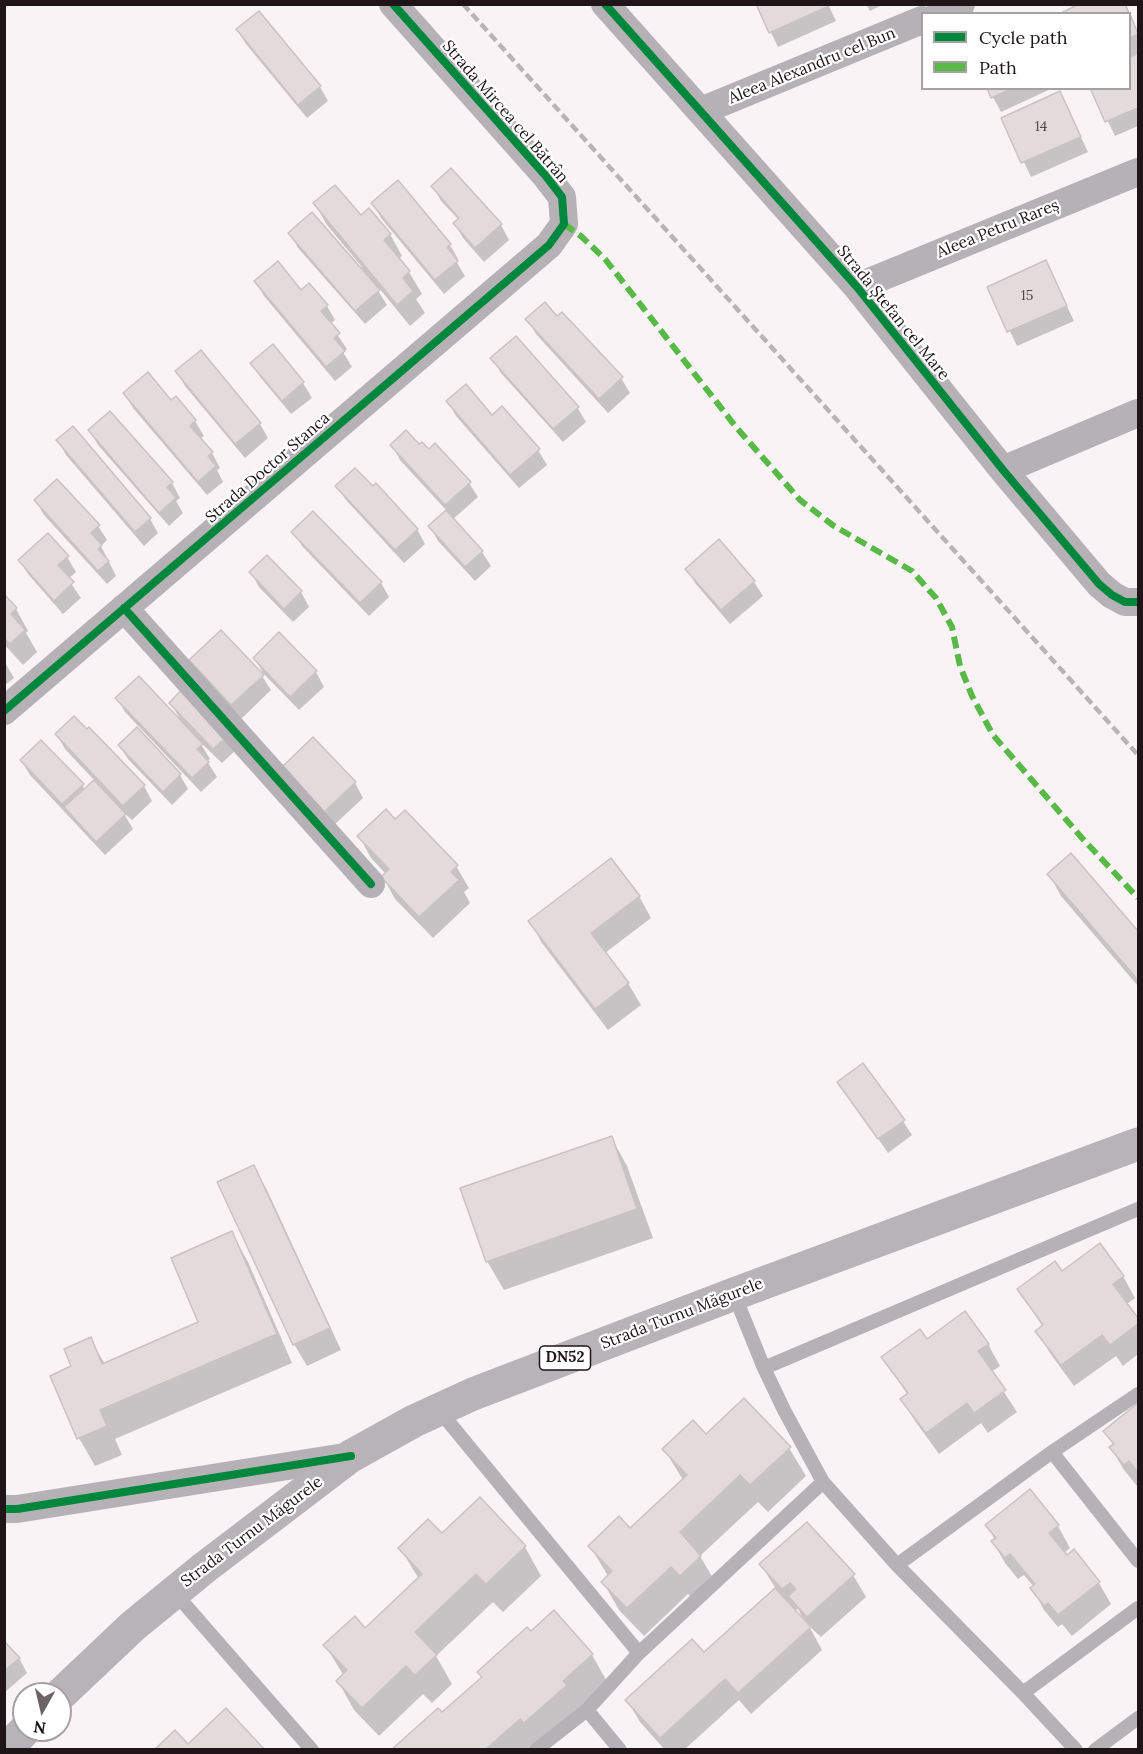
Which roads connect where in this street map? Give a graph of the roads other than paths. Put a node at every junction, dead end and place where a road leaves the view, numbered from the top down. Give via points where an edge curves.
1 (393, 4) edge
2 (605, 4) edge
3 (961, 4) edge
4 (943, 12) edge
5 (921, 20) edge
6 (701, 111) junction
7 (1138, 172) edge
8 (549, 245) joint
9 (857, 287) junction
10 (1138, 412) edge
11 (1003, 470) junction
12 (1138, 602) edge
13 (124, 608) junction
14 (4, 711) edge
15 (371, 884) dead end
16 (1138, 1144) edge
17 (1138, 1209) edge
18 (734, 1294) junction
19 (764, 1368) junction
20 (1138, 1394) edge
21 (438, 1409) junction
22 (1052, 1452) junction
23 (351, 1456) junction
24 (823, 1482) junction
25 (4, 1509) edge
26 (1138, 1561) edge
27 (897, 1565) junction
28 (174, 1592) junction
29 (1138, 1608) edge
30 (639, 1653) junction
31 (72, 1684) edge
32 (1023, 1693) junction
33 (587, 1710) junction
34 (1138, 1718) edge
35 (312, 1749) edge
36 (537, 1749) edge
37 (620, 1749) edge
38 (1076, 1749) edge
39 (1095, 1749) edge

1 - 8 street, Strada Mircea cel Bătrân via 562,198 564,224
2 - 6 street, Strada Ștefan cel Mare
3 - 4 street
5 - 6 street, Aleea Alexandru cel Bun
6 - 9 street, Strada Ștefan cel Mare
7 - 9 street, Aleea Petru Rareș
8 - 13 street, Strada Doctor Stanca
9 - 11 street, Strada Ștefan cel Mare
10 - 11 street
11 - 12 street, Strada Ștefan cel Mare via 1099,584 1125,602
13 - 14 street, Strada Doctor Stanca
13 - 15 street
16 - 18 main road, Strada Turnu Măgurele / DN52
17 - 19 lane
18 - 19 lane
18 - 21 main road, Strada Turnu Măgurele / DN52
19 - 24 lane
20 - 22 lane
21 - 23 main road, Strada Turnu Măgurele / DN52
21 - 30 lane
22 - 26 lane
22 - 27 lane
23 - 25 street
23 - 28 main road, Strada Turnu Măgurele / DN52
24 - 27 lane
24 - 30 lane
27 - 32 lane
28 - 31 main road, Strada Turnu Măgurele / DN52
28 - 35 lane
29 - 32 lane
30 - 33 lane
32 - 38 lane
33 - 36 lane
33 - 37 lane
34 - 39 lane

